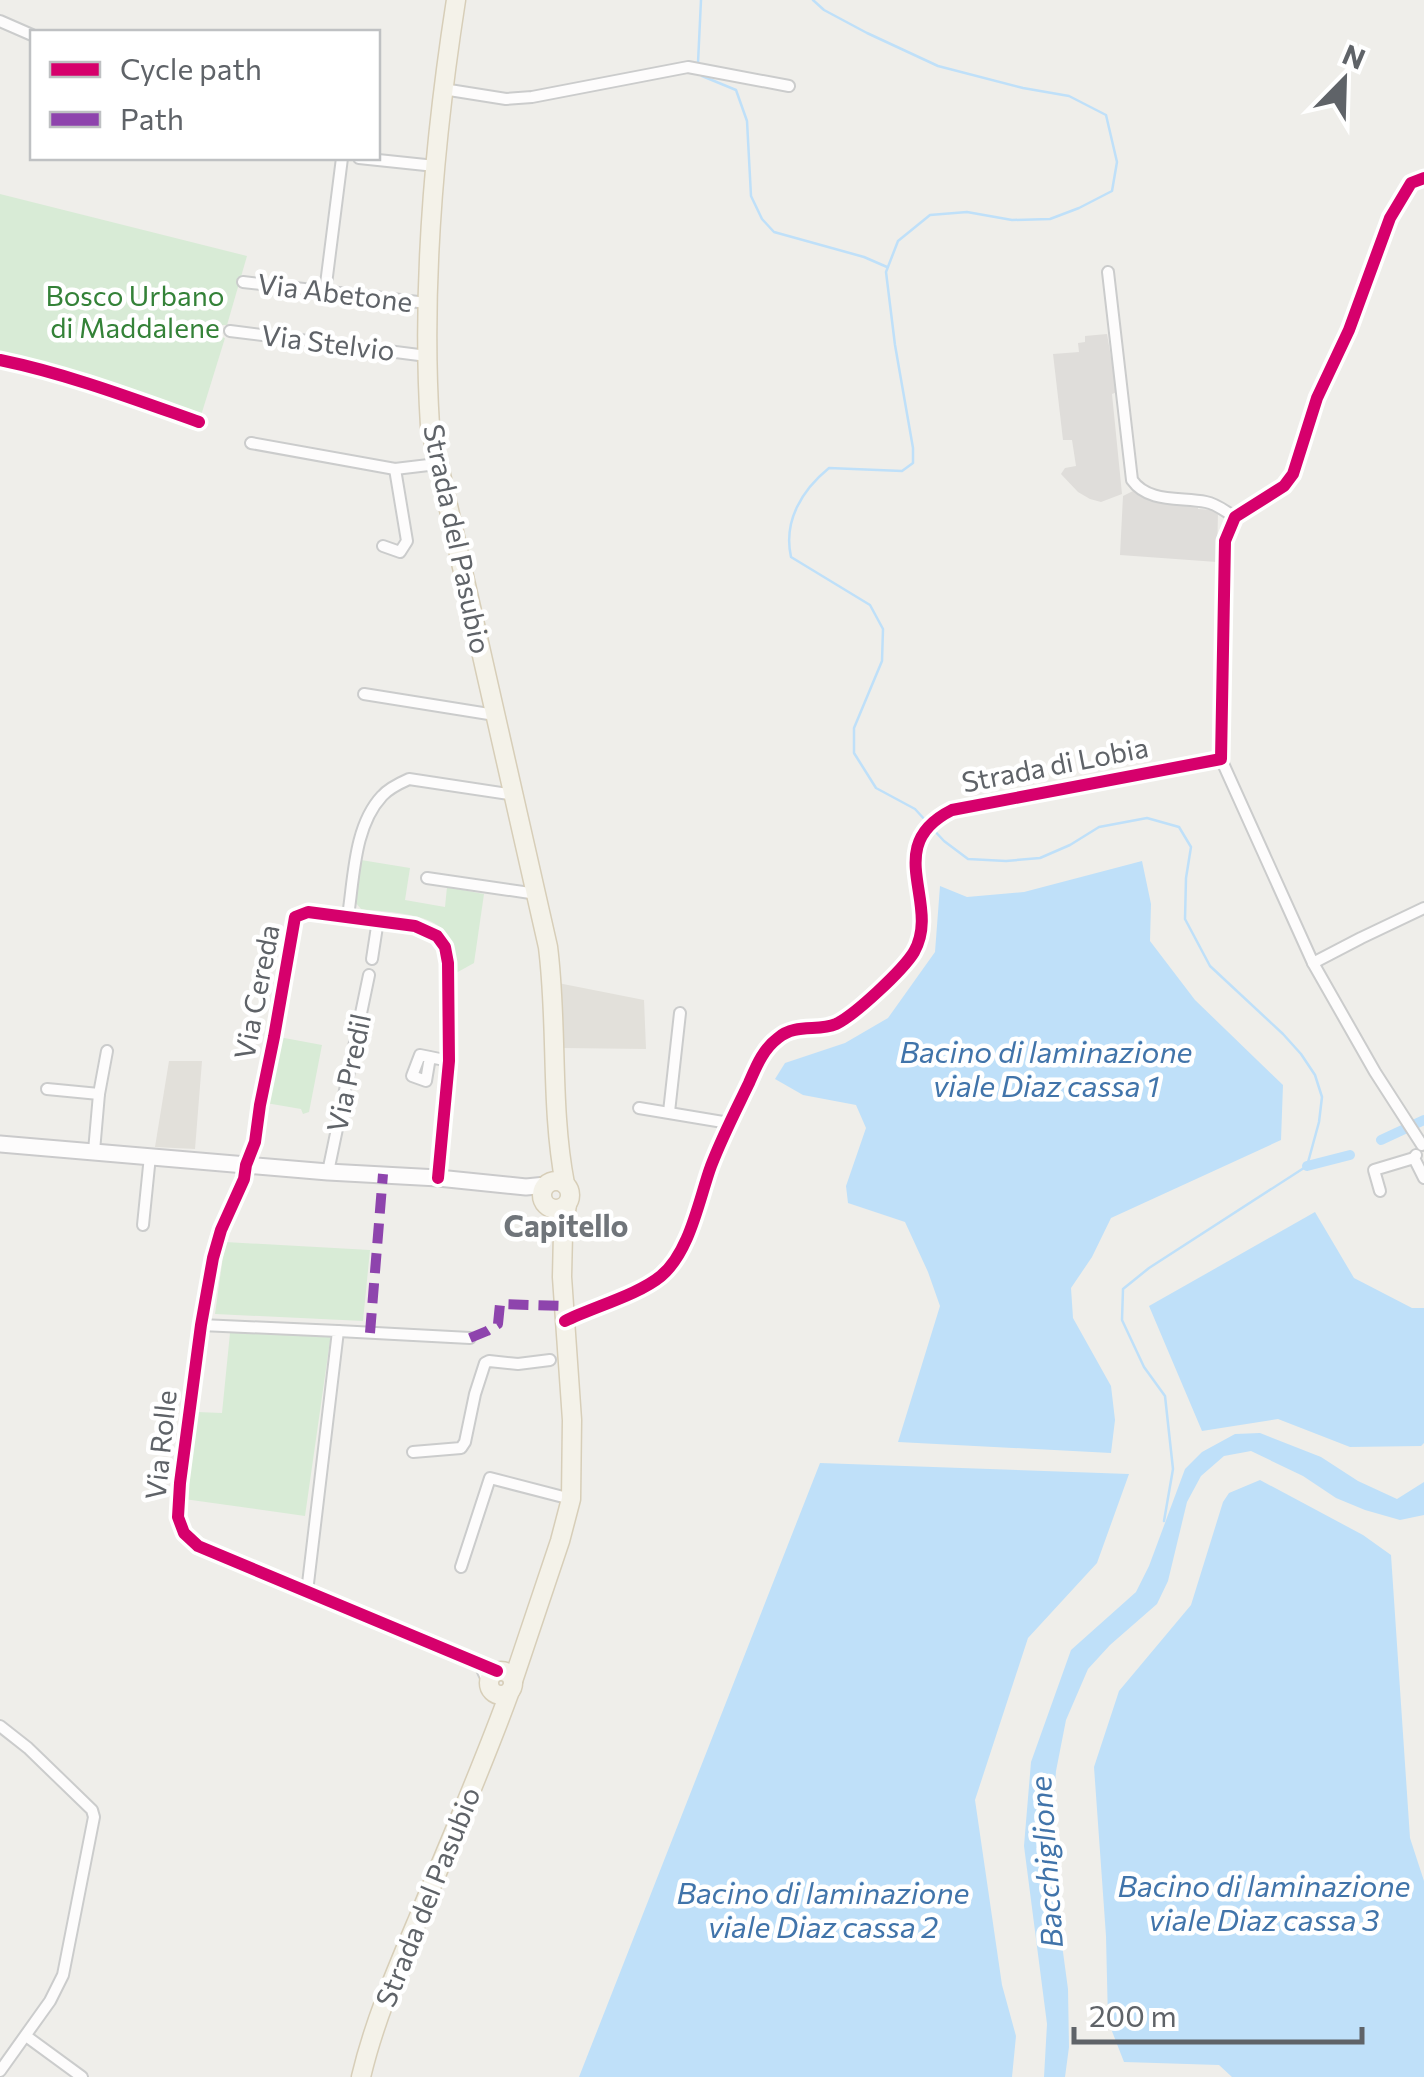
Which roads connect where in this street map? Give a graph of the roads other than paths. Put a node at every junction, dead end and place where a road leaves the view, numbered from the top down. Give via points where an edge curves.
1 (456, 0) edge
2 (0, 21) edge
3 (30, 35) edge
4 (789, 86) dead end
5 (444, 90) junction
6 (342, 160) edge
7 (378, 160) edge
8 (435, 166) junction
9 (1424, 178) edge
10 (1108, 272) dead end
11 (243, 282) dead end
12 (325, 292) junction
13 (428, 304) junction
14 (230, 331) dead end
15 (427, 356) junction
16 (251, 443) dead end
17 (437, 464) junction
18 (395, 469) junction
19 (1235, 517) junction
20 (383, 546) dead end
21 (364, 694) dead end
22 (496, 715) junction
23 (1221, 760) junction
24 (514, 795) junction
25 (427, 878) dead end
26 (537, 894) junction
27 (1424, 908) edge
28 (348, 916) junction
29 (378, 920) junction
30 (372, 959) dead end
31 (1313, 964) junction
32 (369, 975) dead end
33 (680, 1013) dead end
34 (108, 1051) dead end
35 (430, 1058) dead end
36 (449, 1060) junction
37 (47, 1089) dead end
38 (98, 1094) junction
39 (639, 1108) dead end
40 (670, 1112) junction
41 (730, 1123) junction
42 (0, 1144) edge
43 (1423, 1145) edge
44 (94, 1150) junction
45 (150, 1156) junction
46 (1414, 1158) junction
47 (246, 1164) junction
48 (328, 1172) junction
49 (438, 1178) junction
50 (1424, 1178) edge
51 (1380, 1191) dead end
52 (550, 1192) junction
53 (143, 1225) dead end
54 (562, 1278) junction
55 (565, 1321) junction
56 (201, 1324) junction
57 (338, 1331) junction
58 (470, 1338) dead end
59 (559, 1360) junction
60 (413, 1452) dead end
61 (571, 1498) junction
62 (461, 1567) dead end
63 (308, 1592) junction
64 (501, 1682) junction
65 (0, 1726) edge
66 (26, 2036) junction
67 (0, 2071) edge
68 (82, 2077) edge
69 (361, 2077) edge

1 - 5 main road, Strada del Pasubio
2 - 3 street
4 - 5 street via 688,67 532,97
5 - 8 main road, Strada del Pasubio
6 - 12 street
7 - 8 street
8 - 13 main road, Strada del Pasubio
9 - 19 street via 1411,182 1397,202 1293,474
10 - 19 street via 1132,480 1149,495 1206,502
11 - 12 street, Via Abetone
12 - 13 street, Via Abetone
13 - 15 main road, Strada del Pasubio
14 - 15 street, Via Stelvio
15 - 17 main road, Strada del Pasubio
16 - 18 street
17 - 18 street
17 - 22 main road, Strada del Pasubio
18 - 20 street via 407,541 400,552
19 - 23 street via 1225,541
21 - 22 street
22 - 24 main road, Strada del Pasubio
23 - 31 street
23 - 41 street, Strada di Lobia via 952,810 931,824 922,832 915,871 921,931 916,950 834,1025 779,1037 763,1054
24 - 26 main road, Strada del Pasubio
24 - 28 street via 408,779 394,787 369,816 358,845
25 - 26 street
26 - 52 main road, Strada del Pasubio via 553,988 557,1113
27 - 31 street
28 - 29 street, Via Cereda
28 - 47 street, Via Cereda via 295,916
29 - 30 street
29 - 36 street, Via Cereda via 428,930 445,947
31 - 43 street
32 - 48 street, Via Predil
33 - 40 street
34 - 38 street
35 - 36 street
36 - 49 street, Via Cereda
37 - 38 street
38 - 44 street
39 - 40 street
40 - 41 street
41 - 55 street, Strada di Lobia via 686,1238 665,1273
42 - 44 street
43 - 46 street
44 - 45 street
45 - 47 street
45 - 53 street
46 - 50 street
46 - 51 street via 1374,1170
47 - 48 street
47 - 56 street, Via Rolle via 213,1258
48 - 49 street
49 - 52 street
52 - 54 main road, Strada del Pasubio
52 - 54 main road via 558,1210 567,1204
54 - 55 main road
55 - 59 main road
56 - 57 street
56 - 63 street, Via Rolle via 180,1526 198,1546
57 - 58 street
57 - 63 street
59 - 60 street via 488,1361 461,1448
59 - 61 main road via 573,1460
61 - 62 street via 490,1478
61 - 64 main road via 523,1655
63 - 64 street, Via Rolle via 479,1664
64 - 69 main road, Strada del Pasubio via 500,1718 398,1967
65 - 66 street via 94,1818 62,1975
66 - 67 street
66 - 68 street

